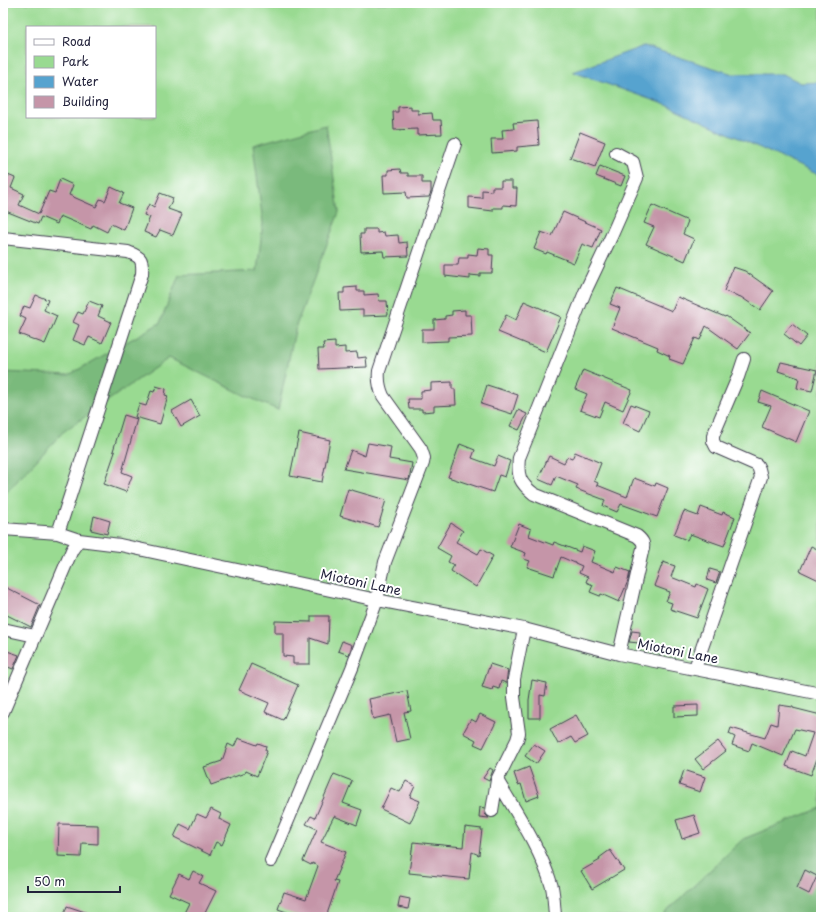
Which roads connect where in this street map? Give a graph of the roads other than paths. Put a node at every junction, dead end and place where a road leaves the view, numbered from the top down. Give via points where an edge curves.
1 (455, 144) dead end
2 (616, 153) dead end
3 (3, 238) edge
4 (744, 359) dead end
5 (3, 529) edge
6 (58, 533) junction
7 (79, 540) junction
8 (377, 600) junction
9 (3, 628) edge
10 (524, 630) junction
11 (35, 636) junction
12 (619, 654) junction
13 (695, 668) junction
14 (821, 694) edge
15 (3, 712) edge
16 (497, 780) junction
17 (492, 811) dead end
18 (272, 861) dead end
19 (555, 915) dead end

1 - 8 street via 379,371 379,389 421,449 424,458 385,562
2 - 12 street via 633,162 637,178 585,292 518,465 520,481 534,494 637,536 644,543
3 - 6 street via 128,252 137,255 143,265
4 - 13 street via 713,441 716,447 757,465 761,477
5 - 6 street, Miotoni Lane
6 - 7 street, Miotoni Lane
7 - 8 street, Miotoni Lane via 120,545
7 - 11 street via 72,550
8 - 10 street, Miotoni Lane
8 - 18 street via 352,668
9 - 11 street
10 - 12 street, Miotoni Lane
10 - 16 street via 514,679 519,733
11 - 15 street
12 - 13 street, Miotoni Lane
13 - 14 street, Miotoni Lane
16 - 17 street
16 - 19 street via 542,863 552,888

